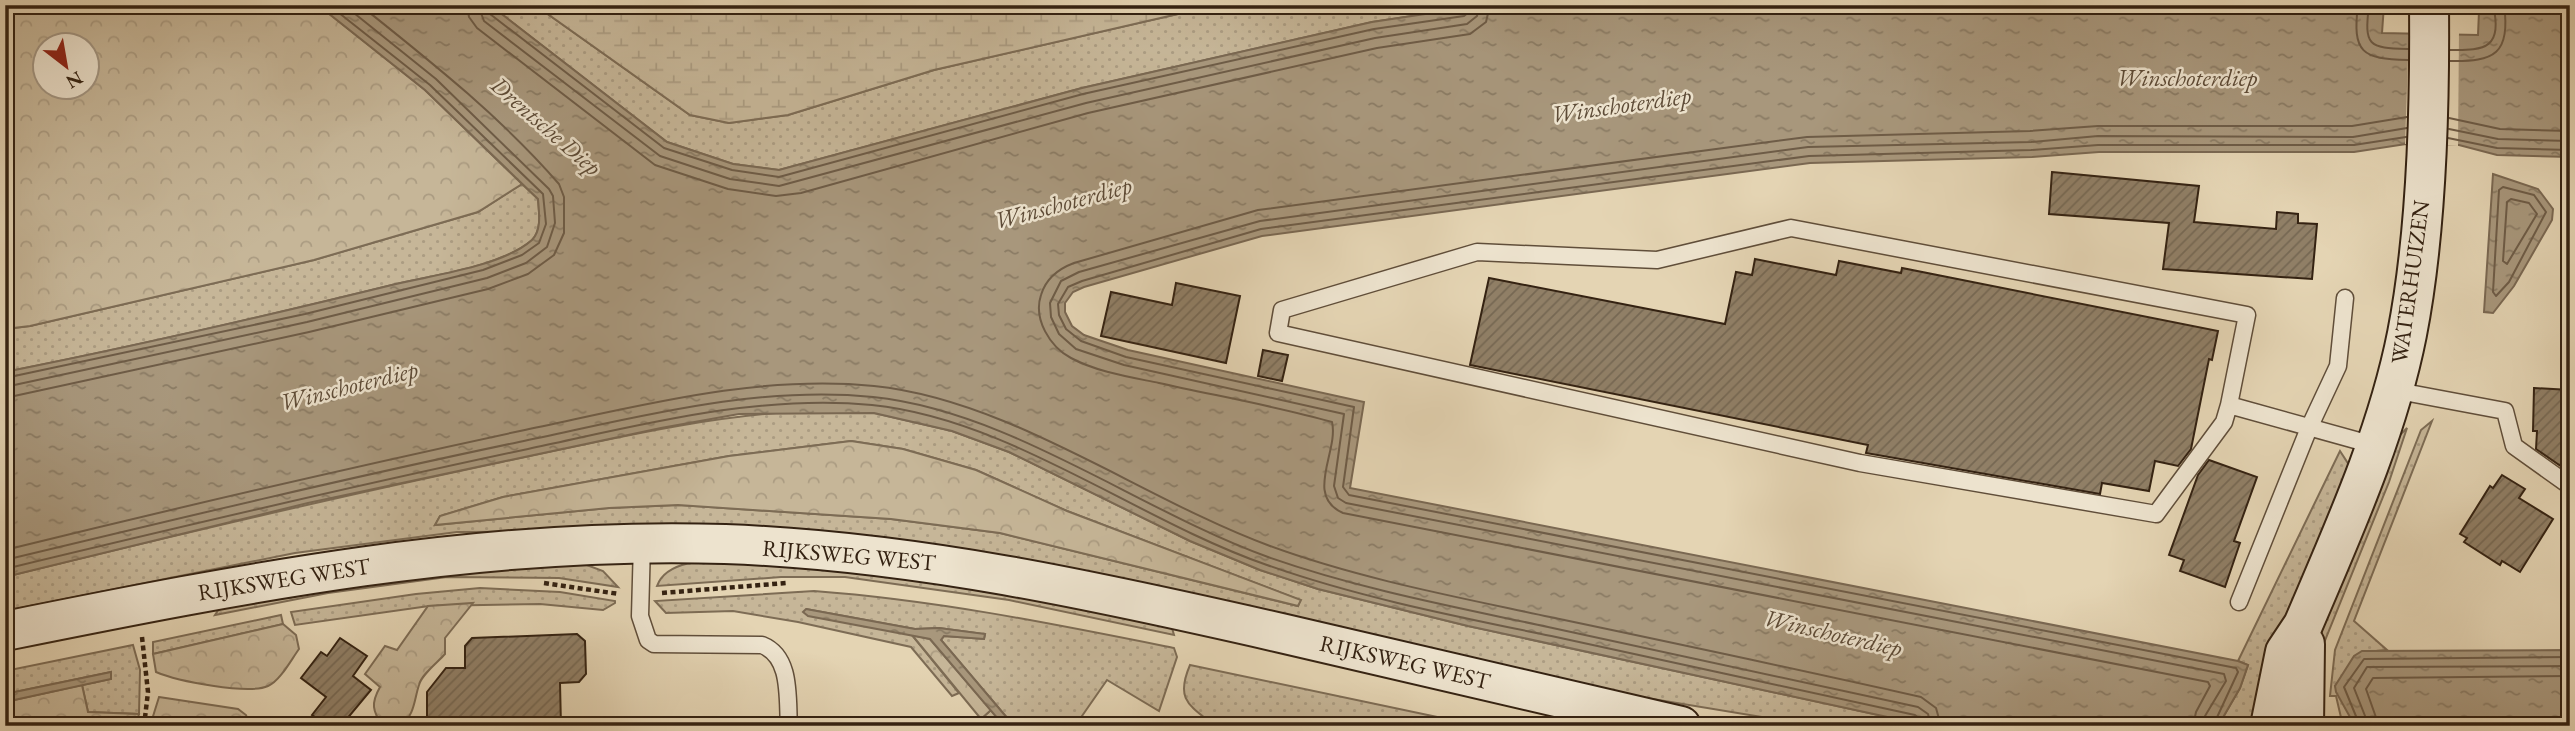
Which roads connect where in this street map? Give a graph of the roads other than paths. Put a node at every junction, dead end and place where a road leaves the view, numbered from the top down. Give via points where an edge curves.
1 (2429, 17) edge
2 (2345, 298) dead end
3 (2393, 390) junction
4 (2230, 405) junction
5 (2309, 428) junction
6 (2376, 446) junction
7 (2570, 486) edge
8 (642, 543) junction
9 (2239, 603) dead end
10 (2303, 625) junction
11 (5, 631) edge
12 (789, 726) edge
13 (1682, 726) edge
14 (2270, 726) edge
15 (2304, 726) edge

1 - 3 main road, WATERHUIZEN via 2416,271
2 - 5 lane via 2338,366
3 - 6 main road, WATERHUIZEN
3 - 7 lane via 2505,411 2514,446
4 - 4 lane via 2247,315 1791,228 1657,260 1476,252 1282,310 1278,333 1860,463 2156,514 2224,422
4 - 5 lane
5 - 6 lane
5 - 9 lane
6 - 10 main road, WATERHUIZEN
8 - 11 main road, RIJKSWEG WEST via 533,547 374,564
8 - 12 lane via 641,626 648,640 772,649 785,670
8 - 13 main road, RIJKSWEG WEST via 810,550 986,570 1119,596
10 - 14 main road, WATERHUIZEN via 2285,652
10 - 15 main road, WATERHUIZEN

